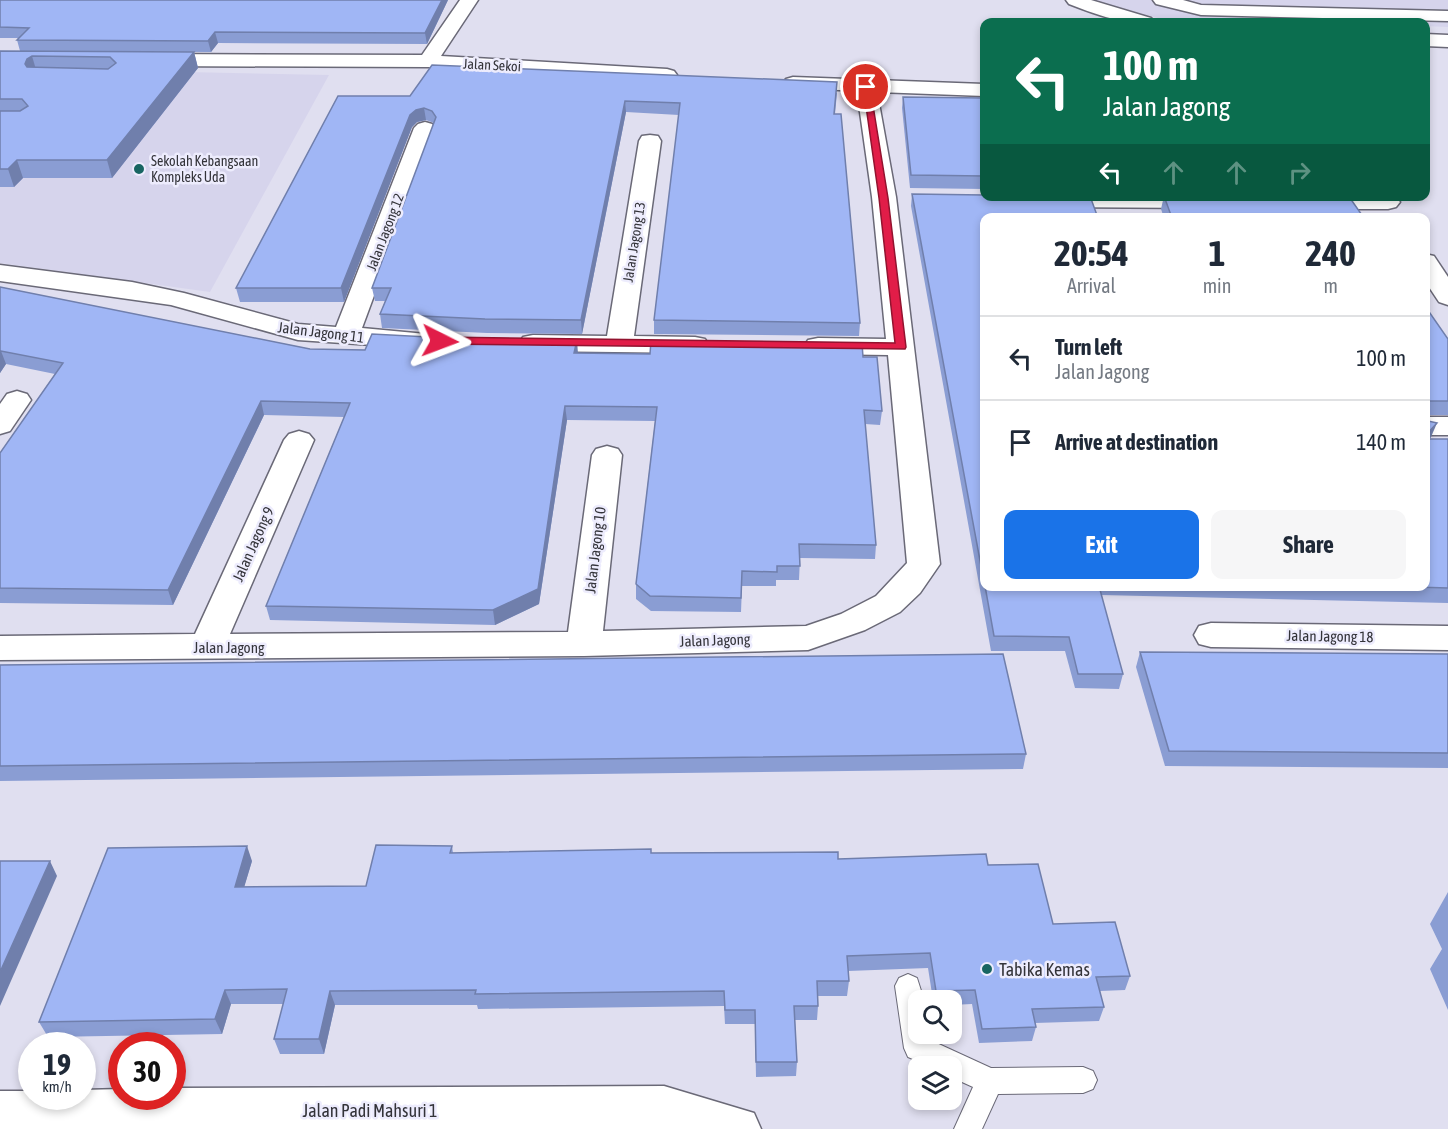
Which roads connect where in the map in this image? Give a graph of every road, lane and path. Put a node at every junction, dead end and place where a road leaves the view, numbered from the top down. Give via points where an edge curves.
1 (470, 0) edge
2 (1054, 0) edge
3 (1075, 0) edge
4 (1162, 0) edge
5 (1448, 16) edge
6 (1097, 18) edge
7 (1130, 18) edge
8 (1430, 33) edge
9 (1448, 33) edge
10 (1430, 40) edge
11 (1448, 41) edge
12 (137, 60) edge
13 (428, 61) junction
14 (688, 76) edge
15 (771, 81) edge
16 (866, 87) junction
17 (980, 90) edge
18 (425, 128) edge
19 (650, 141) dead end
20 (1043, 201) edge
21 (1223, 201) edge
22 (1282, 201) edge
23 (1390, 205) edge
24 (1121, 209) edge
25 (1430, 269) edge
26 (0, 273) edge
27 (1448, 297) edge
28 (346, 336) junction
29 (440, 341) edge
30 (511, 343) edge
31 (618, 344) junction
32 (724, 345) edge
33 (795, 346) edge
34 (901, 347) junction
35 (17, 400) dead end
36 (0, 424) edge
37 (1430, 426) edge
38 (1448, 426) edge
39 (299, 440) dead end
40 (607, 455) dead end
41 (1211, 635) dead end
42 (1448, 638) edge
43 (584, 644) junction
44 (207, 647) junction
45 (0, 648) edge
46 (908, 986) dead end
47 (1083, 1080) dead end
48 (990, 1081) junction
49 (0, 1114) edge
50 (737, 1129) edge
51 (968, 1129) edge

1 - 13 street
2 - 6 street
3 - 7 street
4 - 5 street via 1201,10
8 - 9 street
10 - 11 street
12 - 13 street, Jalan Sekoi
13 - 14 street, Jalan Sekoi
15 - 16 street
16 - 17 street
16 - 34 street, Jalan Jagong via 895,198
18 - 28 street, Jalan Jagong 12
19 - 31 street, Jalan Jagong 13
20 - 24 street
21 - 24 street
22 - 23 street
25 - 27 street
26 - 28 street, Jalan Jagong 11 via 132,290 203,304 298,332
28 - 29 street, Jalan Jagong 11
30 - 31 street
31 - 32 street
33 - 34 street
34 - 43 street, Jalan Jagong via 924,564 888,604 808,638
35 - 36 street
37 - 38 street
39 - 44 street, Jalan Jagong 9
40 - 43 street, Jalan Jagong 10
41 - 42 street, Jalan Jagong 18
43 - 44 street, Jalan Jagong
44 - 45 street, Jalan Jagong
46 - 48 lane via 918,1048
47 - 48 lane
48 - 51 lane
49 - 50 street, Jalan Padi Mahsuri 1 via 664,1109

